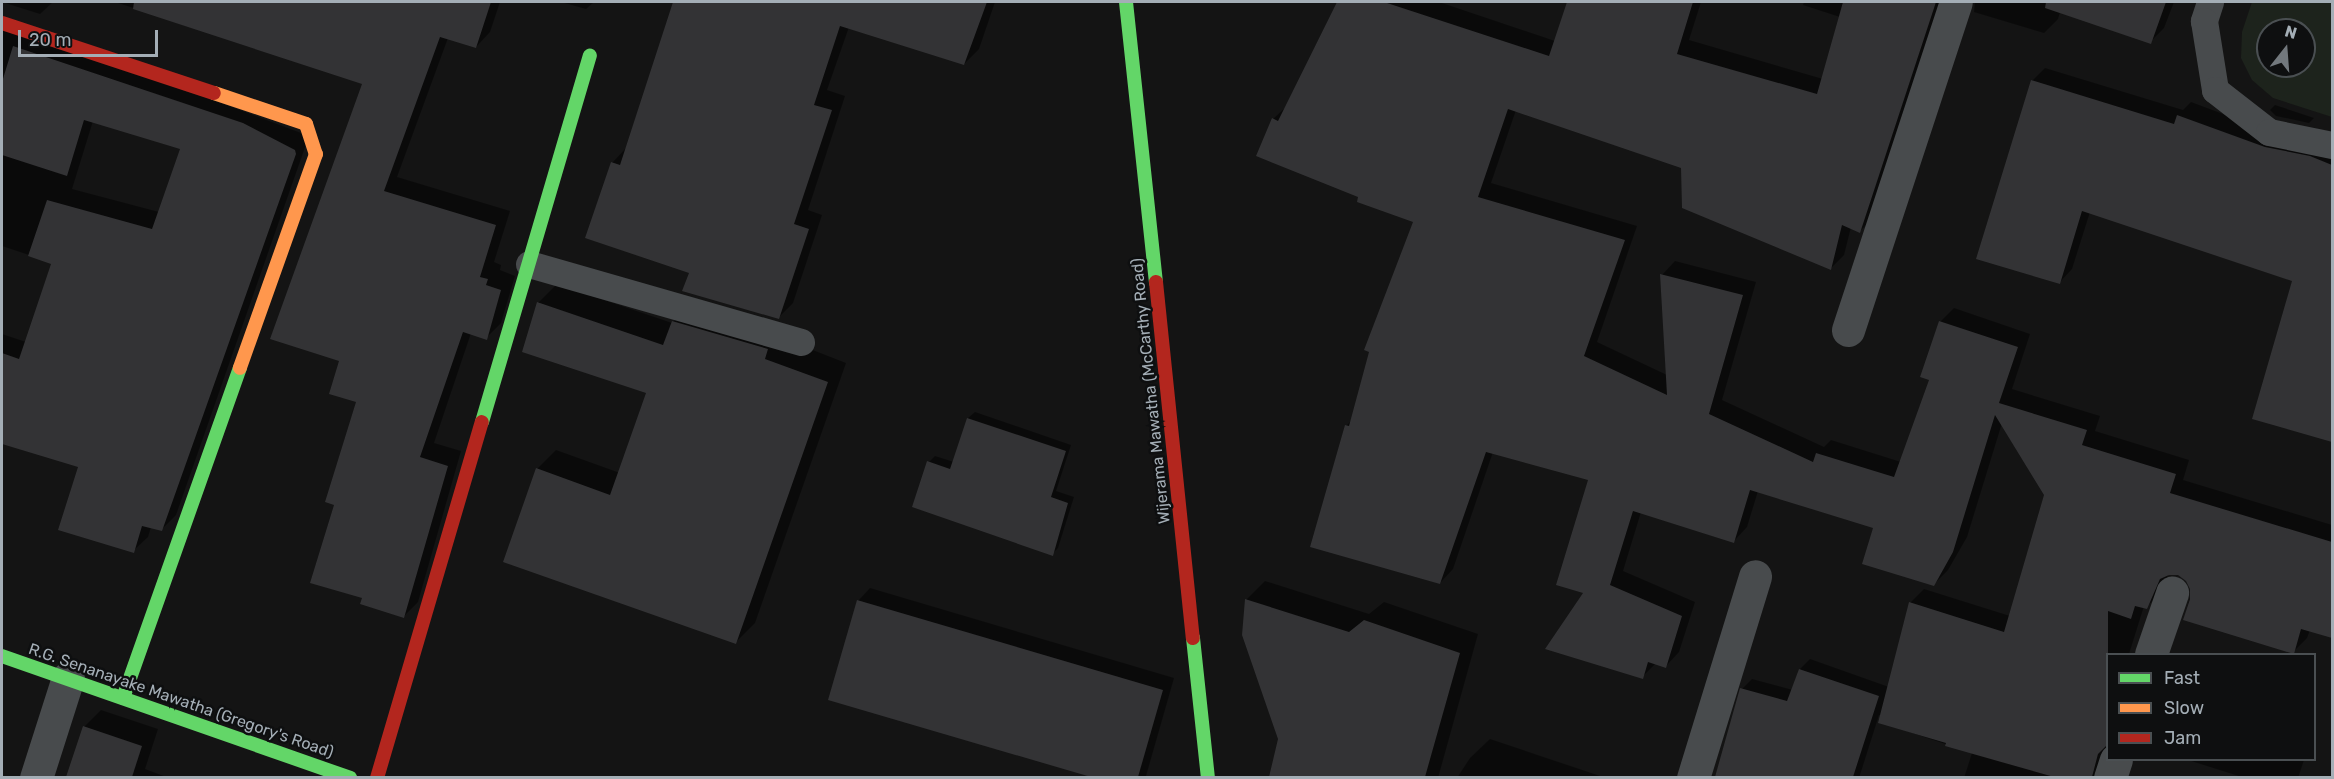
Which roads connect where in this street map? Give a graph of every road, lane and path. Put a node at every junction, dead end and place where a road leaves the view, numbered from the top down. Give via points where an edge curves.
1 (1126, 2) edge
2 (1956, 2) edge
3 (2210, 2) edge
4 (2, 23) edge
5 (590, 56) dead end
6 (2332, 145) edge
7 (528, 264) junction
8 (1848, 330) dead end
9 (801, 342) dead end
10 (1755, 576) dead end
11 (2172, 593) dead end
12 (2151, 653) edge
13 (2, 656) edge
14 (68, 678) junction
15 (123, 698) junction
16 (2115, 761) edge
17 (36, 777) edge
18 (351, 777) edge
19 (377, 777) edge
20 (1208, 777) edge
21 (1694, 777) edge
22 (2110, 777) edge

1 - 20 street, Wijerama Mawatha (McCarthy Road)
2 - 8 street
3 - 6 lane via 2205,21 2216,90 2269,132
4 - 15 street via 306,124 316,154
5 - 7 street
7 - 9 lane
7 - 19 street
10 - 21 street
11 - 12 street
13 - 14 street, R.G. Senanayake Mawatha (Gregory's Road)
14 - 15 street, R.G. Senanayake Mawatha (Gregory's Road)
14 - 17 street
15 - 18 street, R.G. Senanayake Mawatha (Gregory's Road)
16 - 22 street

